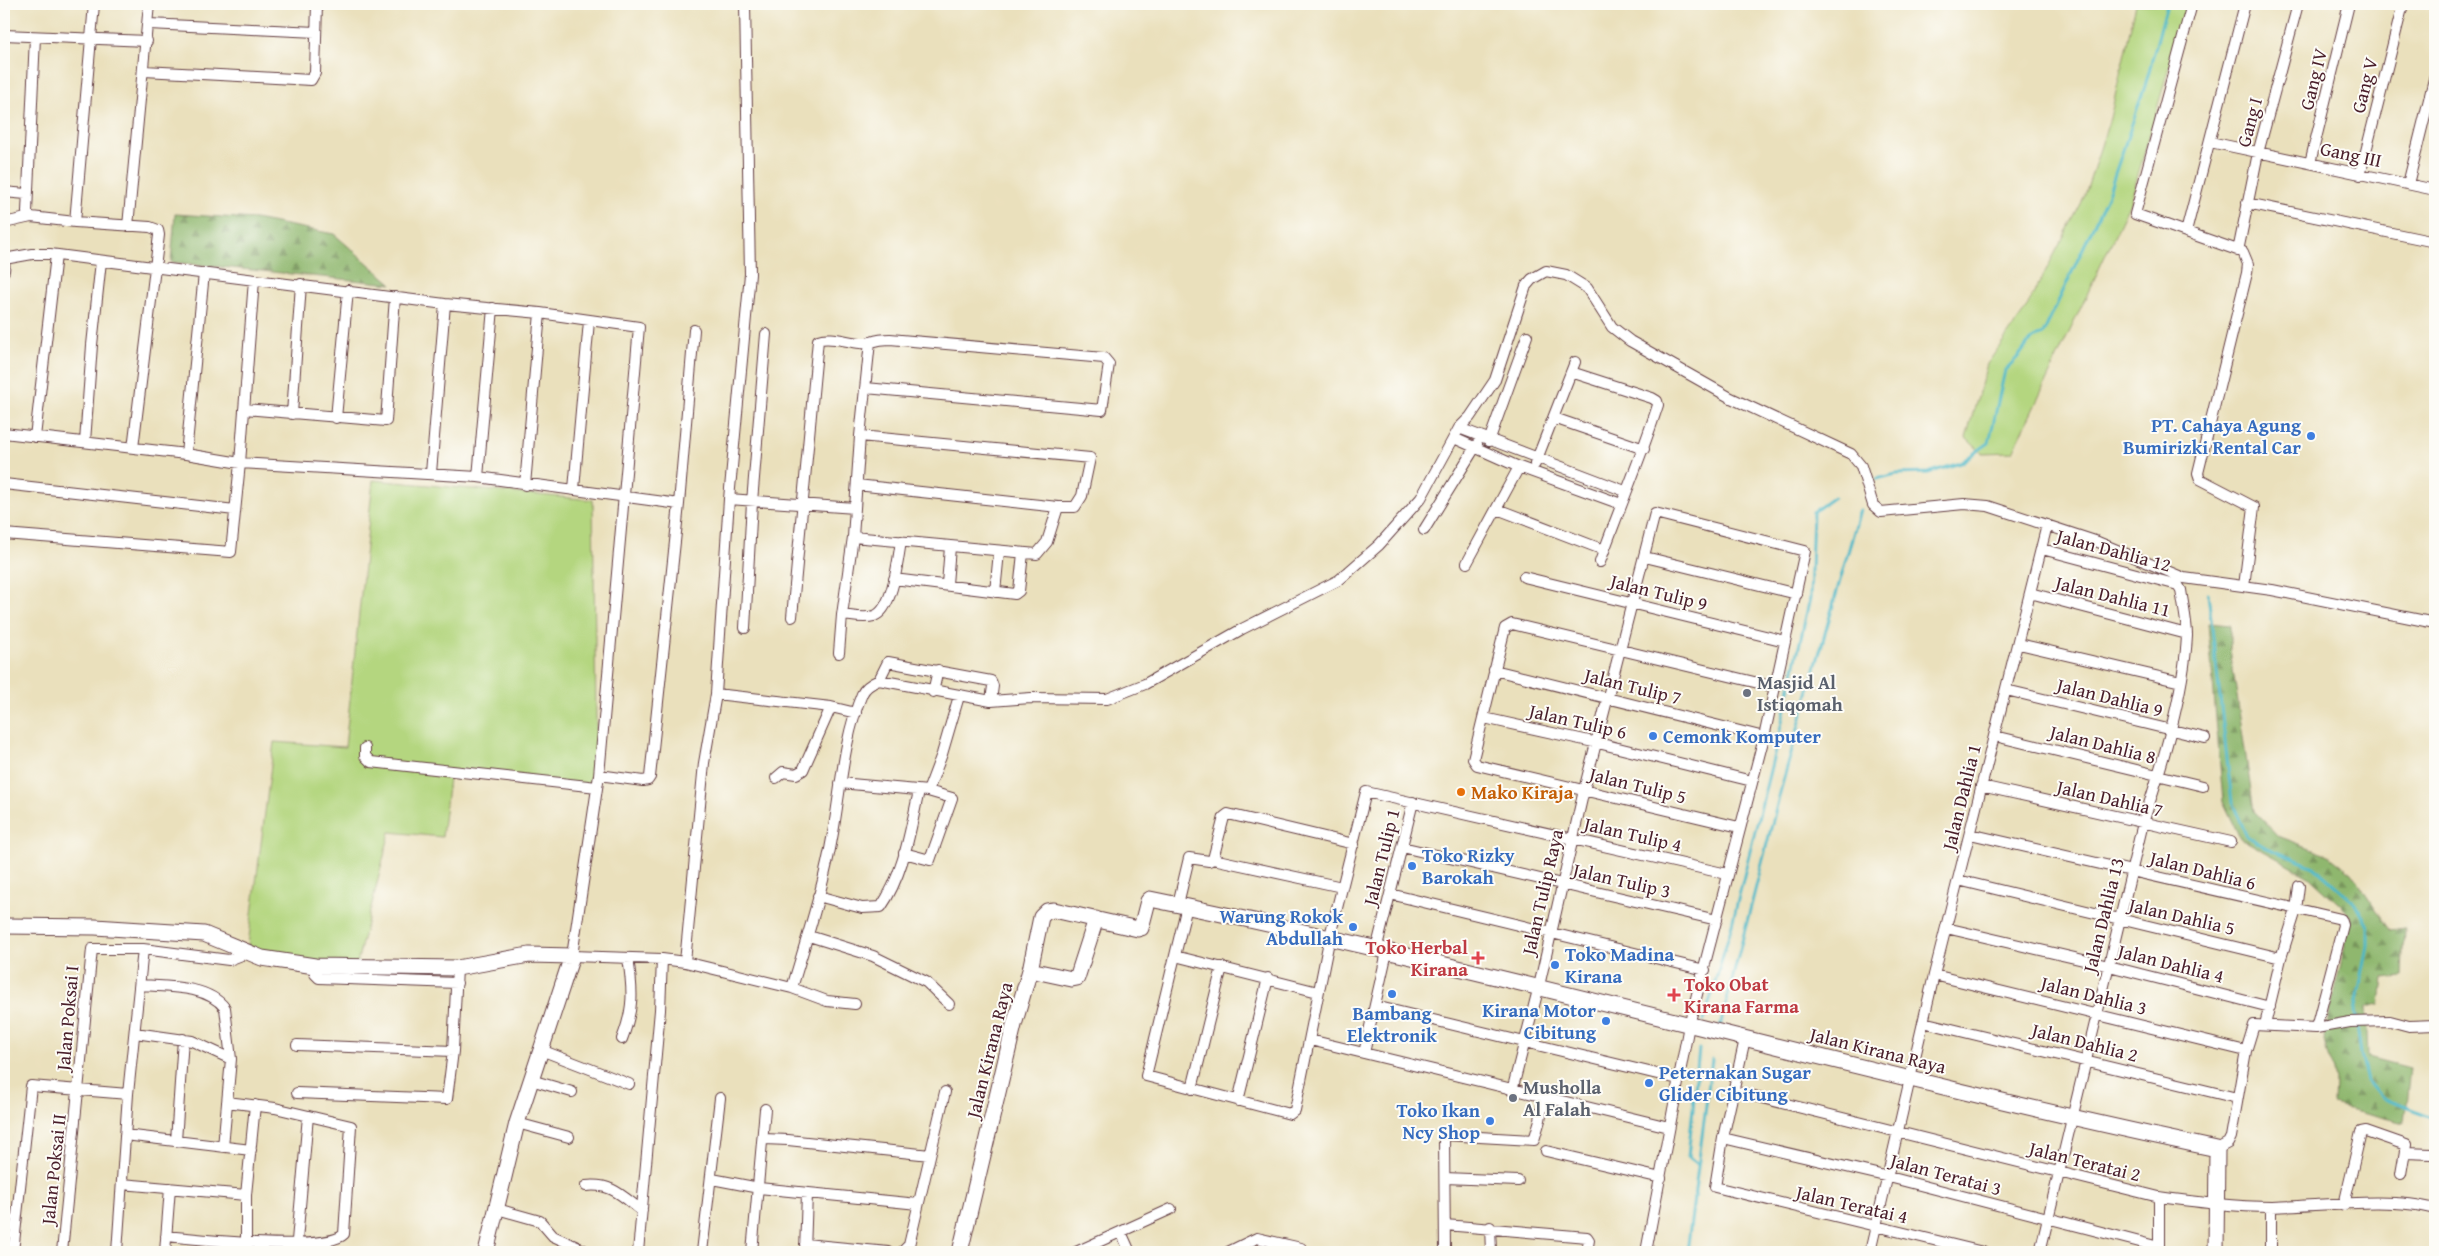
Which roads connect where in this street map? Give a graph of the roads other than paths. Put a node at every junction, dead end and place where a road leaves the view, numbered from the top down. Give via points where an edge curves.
1 (94, 4) edge
2 (149, 4) edge
3 (317, 4) edge
4 (745, 4) edge
5 (2192, 4) edge
6 (2245, 4) edge
7 (2298, 4) edge
8 (2349, 4) edge
9 (2403, 4) edge
10 (149, 24) junction
11 (316, 32) junction
12 (4, 35) edge
13 (35, 37) junction
14 (90, 39) junction
15 (147, 41) junction
16 (144, 71) junction
17 (2435, 75) edge
18 (2210, 142) junction
19 (2258, 153) junction
20 (2310, 163) junction
21 (2360, 175) junction
22 (2408, 184) junction
23 (2435, 190) edge
24 (4, 192) edge
25 (26, 194) junction
26 (2247, 203) junction
27 (32, 217) junction
28 (4, 222) edge
29 (75, 222) junction
30 (128, 226) junction
31 (2186, 232) junction
32 (2435, 242) edge
33 (2238, 250) junction
34 (56, 255) junction
35 (4, 259) edge
36 (101, 261) junction
37 (157, 267) junction
38 (4, 271) edge
39 (204, 273) junction
40 (254, 280) junction
41 (301, 284) junction
42 (348, 290) junction
43 (395, 297) junction
44 (445, 304) junction
45 (492, 308) junction
46 (540, 313) junction
47 (589, 321) junction
48 (694, 330) dead end
49 (766, 334) dead end
50 (1527, 336) dead end
51 (870, 342) junction
52 (1575, 362) dead end
53 (1571, 372) junction
54 (866, 388) junction
55 (244, 409) junction
56 (292, 414) junction
57 (336, 418) junction
58 (1554, 418) junction
59 (1459, 428) junction
60 (4, 434) edge
61 (860, 436) junction
62 (35, 437) junction
63 (1454, 438) junction
64 (1485, 438) junction
65 (85, 442) junction
66 (133, 448) junction
67 (1475, 448) junction
68 (1644, 449) junction
69 (186, 454) junction
70 (1538, 459) junction
71 (240, 463) junction
72 (1519, 468) junction
73 (1531, 472) junction
74 (431, 473) junction
75 (478, 477) junction
76 (4, 484) edge
77 (525, 485) junction
78 (857, 485) junction
79 (574, 489) junction
80 (1625, 491) junction
81 (625, 497) junction
82 (729, 499) junction
83 (752, 502) junction
84 (679, 504) junction
85 (1621, 504) junction
86 (803, 506) junction
87 (1058, 507) junction
88 (855, 508) junction
89 (1497, 509) junction
90 (236, 510) junction
91 (2047, 525) junction
92 (1424, 530) dead end
93 (4, 534) edge
94 (853, 537) junction
95 (901, 541) junction
96 (950, 547) junction
97 (2042, 549) junction
98 (1604, 550) junction
99 (999, 552) junction
100 (1022, 553) junction
101 (1645, 557) junction
102 (1600, 562) dead end
103 (1467, 563) dead end
104 (1524, 576) dead end
105 (894, 579) junction
106 (947, 584) junction
107 (2178, 586) joint
108 (2244, 586) junction
109 (995, 592) junction
110 (2030, 593) junction
111 (1797, 594) junction
112 (1633, 604) junction
113 (842, 614) junction
114 (792, 617) dead end
115 (2435, 623) edge
116 (745, 628) dead end
117 (2187, 634) junction
118 (1786, 641) junction
119 (2018, 644) junction
120 (1621, 650) junction
121 (839, 653) dead end
122 (938, 670) junction
123 (1494, 670) junction
124 (880, 680) junction
125 (2180, 682) junction
126 (1775, 687) junction
127 (2006, 690) junction
128 (933, 692) junction
129 (716, 694) junction
130 (959, 696) junction
131 (1609, 697) junction
132 (991, 701) junction
133 (830, 707) junction
134 (856, 713) junction
135 (1484, 718) junction
136 (2170, 730) junction
137 (1764, 736) junction
138 (1994, 736) junction
139 (2206, 738) dead end
140 (1598, 743) junction
141 (365, 748) dead end
142 (599, 774) junction
143 (2159, 776) junction
144 (776, 778) dead end
145 (1752, 781) junction
146 (840, 783) junction
147 (1982, 786) junction
148 (2204, 786) dead end
149 (597, 787) junction
150 (1584, 790) junction
151 (923, 791) junction
152 (1413, 802) junction
153 (2143, 823) junction
154 (1739, 827) junction
155 (1970, 834) junction
156 (1572, 838) junction
157 (2231, 842) dead end
158 (1354, 844) junction
159 (1402, 847) junction
160 (904, 852) junction
161 (1213, 859) junction
162 (2132, 870) junction
163 (1727, 874) junction
164 (1958, 880) junction
165 (1562, 884) junction
166 (2299, 886) dead end
167 (1342, 887) junction
168 (1390, 894) junction
169 (818, 896) junction
170 (1182, 905) junction
171 (2296, 910) junction
172 (1096, 919) junction
173 (1717, 920) junction
174 (2120, 920) junction
175 (4, 926) edge
176 (1946, 928) junction
177 (1550, 932) junction
178 (809, 936) junction
179 (1330, 936) junction
180 (143, 949) junction
181 (1382, 951) junction
182 (246, 953) junction
183 (572, 956) junction
184 (1175, 956) junction
185 (628, 958) junction
186 (2281, 958) junction
187 (662, 959) junction
188 (686, 962) junction
189 (2109, 966) junction
190 (1222, 967) junction
191 (1030, 970) junction
192 (1705, 970) junction
193 (1934, 975) junction
194 (457, 976) junction
195 (1268, 978) junction
196 (141, 985) junction
197 (1539, 986) junction
198 (792, 988) junction
199 (1318, 992) junction
200 (855, 1004) dead end
201 (949, 1004) dead end
202 (1375, 1006) junction
203 (2270, 1006) junction
204 (2098, 1014) junction
205 (1923, 1022) junction
206 (2265, 1025) junction
207 (2435, 1025) edge
208 (1696, 1027) junction
209 (2316, 1028) junction
210 (135, 1033) junction
211 (183, 1039) junction
212 (622, 1039) dead end
213 (1745, 1039) junction
214 (1310, 1040) junction
215 (1525, 1042) junction
216 (297, 1045) dead end
217 (542, 1050) junction
218 (453, 1051) junction
219 (2246, 1051) junction
220 (1364, 1053) junction
221 (231, 1059) junction
222 (2086, 1060) junction
223 (1678, 1079) junction
224 (1910, 1079) junction
225 (531, 1080) junction
226 (629, 1084) dead end
227 (1192, 1089) junction
228 (78, 1090) junction
229 (1512, 1090) junction
230 (1734, 1091) junction
231 (572, 1092) dead end
232 (945, 1092) dead end
233 (297, 1093) dead end
234 (128, 1094) junction
235 (720, 1098) dead end
236 (1544, 1098) junction
237 (2238, 1098) junction
238 (1238, 1101) junction
239 (227, 1102) junction
240 (255, 1105) junction
241 (765, 1109) dead end
242 (308, 1116) junction
243 (2074, 1119) junction
244 (517, 1123) junction
245 (1669, 1127) junction
246 (1898, 1132) junction
247 (125, 1135) junction
248 (568, 1137) dead end
249 (1723, 1138) junction
250 (764, 1139) junction
251 (176, 1141) junction
252 (223, 1147) junction
253 (2218, 1149) junction
254 (251, 1150) junction
255 (1546, 1151) dead end
256 (2406, 1153) junction
257 (2431, 1154) dead end
258 (930, 1155) junction
259 (2059, 1172) junction
260 (2401, 1174) dead end
261 (1888, 1177) junction
262 (1445, 1178) junction
263 (1661, 1178) junction
264 (712, 1179) junction
265 (1518, 1181) dead end
266 (122, 1184) junction
267 (586, 1186) dead end
268 (170, 1188) junction
269 (758, 1188) junction
270 (807, 1193) junction
271 (246, 1195) junction
272 (2159, 1197) junction
273 (918, 1204) junction
274 (2216, 1205) junction
275 (2344, 1205) junction
276 (2271, 1207) junction
277 (2435, 1208) edge
278 (497, 1209) junction
279 (1171, 1209) dead end
280 (642, 1211) junction
281 (2048, 1219) junction
282 (1445, 1225) junction
283 (1490, 1227) junction
284 (1876, 1228) junction
285 (1121, 1232) junction
286 (166, 1236) junction
287 (296, 1247) edge
288 (247, 1248) edge
289 (805, 1248) edge
290 (1301, 1248) dead end
291 (2159, 1250) edge
292 (13, 1252) edge
293 (62, 1252) edge
294 (116, 1252) edge
295 (165, 1252) edge
296 (486, 1252) edge
297 (588, 1252) edge
298 (638, 1252) edge
299 (702, 1252) edge
300 (752, 1252) edge
301 (888, 1252) edge
302 (902, 1252) edge
303 (960, 1252) edge
304 (1076, 1252) edge
305 (1130, 1252) edge
306 (1228, 1252) edge
307 (1445, 1252) edge
308 (1491, 1252) edge
309 (1587, 1252) edge
310 (1646, 1252) edge
311 (1870, 1252) edge
312 (1983, 1252) edge
313 (2040, 1252) edge
314 (2216, 1252) edge
315 (2270, 1252) edge

1 - 14 street
2 - 10 street
3 - 11 street
4 - 82 street via 750,274
5 - 31 street via 2135,214
6 - 18 street
7 - 19 street, Gang I
8 - 20 street, Gang IV
9 - 21 street, Gang V
10 - 11 street
10 - 15 street
11 - 16 street via 315,73 306,81
12 - 13 street
13 - 14 street
13 - 25 street
14 - 15 street
14 - 29 street
15 - 16 street
16 - 30 street
17 - 22 street
18 - 19 street, Gang III
18 - 31 street
19 - 20 street, Gang III
19 - 26 street, Gang I
20 - 21 street, Gang III
21 - 22 street, Gang III
22 - 23 street, Gang III
24 - 25 street
25 - 27 street via 27,212
26 - 32 street
26 - 33 street, Gang I
27 - 28 street
27 - 29 street
29 - 30 street
30 - 37 street via 158,230
31 - 33 street
33 - 108 street via 2246,257 2246,273 2198,473 2200,479 2254,507
34 - 35 street via 32,254
34 - 36 street
34 - 62 street
35 - 38 street
36 - 37 street
36 - 65 street
37 - 39 street
37 - 66 street
39 - 40 street
39 - 69 street
40 - 41 street
40 - 55 street
41 - 42 street
41 - 56 street
42 - 43 street
42 - 57 street
43 - 44 street
43 - 57 street via 386,420
44 - 45 street
44 - 74 street
45 - 46 street
45 - 75 street
46 - 47 street
46 - 77 street
47 - 79 street
47 - 81 street via 639,328
48 - 84 street
49 - 83 street
50 - 64 street
51 - 54 street
51 - 54 street via 876,338 1104,358 1109,362 1109,368 1102,410
51 - 86 street via 818,340
52 - 53 street
53 - 58 street
53 - 68 street via 1657,401
54 - 61 street
55 - 56 street
55 - 71 street
56 - 57 street
58 - 68 street
58 - 70 street
59 - 63 street
59 - 64 street
59 - 91 street via 1495,380 1526,286 1546,271 1566,275 1587,288 1618,334 1640,348 1731,398 1844,450 1862,466 1872,505 1881,512 1980,504
60 - 62 street
61 - 78 street
61 - 87 street via 1090,458 1080,501 1074,507
62 - 65 street
63 - 67 street
63 - 132 street via 1421,498 1379,545 1339,580 1122,694 1107,699
64 - 67 street
64 - 70 street
65 - 66 street
66 - 69 street
67 - 72 street
67 - 92 street
68 - 80 street
69 - 71 street
70 - 73 street
70 - 80 street
71 - 74 street
71 - 90 street
72 - 73 street
72 - 89 street
73 - 85 street
74 - 75 street
75 - 77 street
76 - 90 street
77 - 79 street
78 - 87 street
78 - 88 street
79 - 81 street
80 - 85 street
81 - 84 street
81 - 142 street
82 - 83 street
82 - 129 street
83 - 86 street
83 - 116 street
84 - 142 street via 650,777 643,782
85 - 98 street
86 - 88 street
86 - 114 street
87 - 100 street via 1052,530 1041,551 1035,555
88 - 94 street
89 - 98 street
89 - 103 street
90 - 93 street via 229,553
91 - 97 street, Jalan Dahlia 1
91 - 108 street via 2184,578
94 - 95 street
94 - 113 street
95 - 96 street
95 - 105 street
96 - 99 street
96 - 106 street
97 - 107 street, Jalan Dahlia 12
97 - 110 street, Jalan Dahlia 1
98 - 102 street
99 - 100 street
99 - 109 street
100 - 109 street via 1019,591 1015,594
101 - 111 street
101 - 111 street, Jalan Tulip Raya via 1655,513 1805,551
101 - 112 street, Jalan Tulip Raya
104 - 112 street, Jalan Tulip 9
105 - 106 street
105 - 113 street via 885,607 875,616
106 - 109 street
107 - 117 street, Jalan Dahlia 13
108 - 115 street
110 - 117 street, Jalan Dahlia 11
110 - 119 street, Jalan Dahlia 1
111 - 118 street
112 - 118 street, Jalan Tulip 9
112 - 120 street, Jalan Tulip Raya
113 - 121 street
117 - 125 street, Jalan Dahlia 13
118 - 126 street
119 - 125 street
119 - 127 street, Jalan Dahlia 1
120 - 123 street via 1508,625
120 - 126 street
120 - 131 street, Jalan Tulip Raya
122 - 124 street via 888,662
122 - 128 street
122 - 132 street via 991,681
123 - 131 street, Jalan Tulip 7
123 - 135 street
124 - 128 street
124 - 134 street via 864,690
125 - 136 street, Jalan Dahlia 13
126 - 137 street
127 - 136 street, Jalan Dahlia 9
127 - 138 street, Jalan Dahlia 1
128 - 130 street
129 - 133 street
129 - 188 street via 704,763
130 - 132 street
130 - 151 street via 942,754
131 - 137 street, Jalan Tulip 7
131 - 140 street, Jalan Tulip Raya
133 - 134 street
133 - 144 street via 803,770 796,774 783,772
134 - 146 street
135 - 140 street, Jalan Tulip 6
135 - 150 street, Jalan Tulip 5 via 1473,759 1478,765
136 - 139 street, Jalan Dahlia 9
136 - 143 street, Jalan Dahlia 13
137 - 145 street
138 - 143 street, Jalan Dahlia 8
138 - 147 street, Jalan Dahlia 1
140 - 145 street, Jalan Tulip 6
140 - 150 street, Jalan Tulip Raya
141 - 149 street via 365,756 371,762
142 - 149 street
143 - 148 street, Jalan Dahlia 8
143 - 153 street, Jalan Dahlia 13
145 - 154 street
146 - 151 street
146 - 169 street via 833,835
147 - 153 street, Jalan Dahlia 7
147 - 155 street, Jalan Dahlia 1
149 - 183 street
150 - 154 street, Jalan Tulip 5
150 - 156 street, Jalan Tulip Raya
151 - 160 street
151 - 160 street via 952,798 949,810 930,860
152 - 156 street, Jalan Tulip 4
152 - 158 street, Jalan Tulip 4 via 1366,792
152 - 159 street, Jalan Tulip 1
153 - 157 street, Jalan Dahlia 7
153 - 162 street, Jalan Dahlia 13
154 - 163 street
155 - 162 street, Jalan Dahlia 6
155 - 164 street, Jalan Dahlia 1
156 - 163 street, Jalan Tulip 4
156 - 165 street, Jalan Tulip Raya
158 - 161 street via 1230,814 1224,817
158 - 167 street
159 - 165 street, Jalan Tulip 3
159 - 168 street, Jalan Tulip 1
160 - 169 street via 890,895 881,907 862,908
161 - 167 street
161 - 170 street via 1189,858
162 - 171 street, Jalan Dahlia 6
162 - 174 street, Jalan Dahlia 13
163 - 173 street
164 - 174 street, Jalan Dahlia 5
164 - 176 street, Jalan Dahlia 1
165 - 173 street, Jalan Tulip 3
165 - 177 street, Jalan Tulip Raya
166 - 171 street
167 - 179 street
168 - 177 street
168 - 181 street, Jalan Tulip 1
169 - 178 street
170 - 172 street, Jalan Kirana Raya via 1149,899 1138,929
170 - 179 street, Jalan Kirana Raya
170 - 184 street
171 - 186 street
171 - 209 street, Jalan Dahlia 6 via 2341,919 2343,925
172 - 191 street, Jalan Kirana Raya via 1077,978
172 - 191 street via 1047,911 1041,916
173 - 192 street
174 - 186 street, Jalan Dahlia 5
174 - 189 street, Jalan Dahlia 13
175 - 182 street via 95,926 198,933
176 - 189 street, Jalan Dahlia 4
176 - 193 street, Jalan Dahlia 1
177 - 192 street
177 - 197 street, Jalan Tulip Raya
178 - 198 street
178 - 201 street via 873,956 926,982
179 - 181 street, Jalan Kirana Raya
179 - 199 street
180 - 182 street via 229,960
180 - 196 street
180 - 228 street, Jalan Poksai I via 92,949
181 - 197 street, Jalan Kirana Raya
181 - 202 street, Jalan Tulip 1
182 - 194 street via 315,966
183 - 185 street
183 - 194 street via 529,955
183 - 217 street
184 - 190 street
184 - 227 street via 1145,1075
185 - 187 street
185 - 212 street via 632,1006
186 - 203 street
187 - 188 street
187 - 280 street
188 - 198 street
189 - 203 street, Jalan Dahlia 4
189 - 204 street, Jalan Dahlia 13
190 - 195 street
190 - 227 street
191 - 303 street, Jalan Kirana Raya
192 - 208 street
193 - 204 street, Jalan Dahlia 3
193 - 205 street, Jalan Dahlia 1
194 - 218 street
195 - 199 street
195 - 238 street
196 - 210 street
196 - 221 street via 205,993 224,1006
197 - 208 street, Jalan Kirana Raya
197 - 215 street, Jalan Tulip Raya
198 - 200 street via 827,1001
199 - 214 street
202 - 215 street
202 - 220 street, Jalan Tulip 1
203 - 206 street
204 - 219 street, Jalan Dahlia 3
204 - 222 street, Jalan Dahlia 13
205 - 222 street, Jalan Dahlia 2
205 - 224 street, Jalan Dahlia 1
206 - 209 street
206 - 219 street via 2254,1025
207 - 209 street via 2409,1026 2381,1021
208 - 213 street, Jalan Kirana Raya
208 - 223 street
210 - 211 street
210 - 234 street
211 - 221 street
211 - 251 street
213 - 224 street, Jalan Kirana Raya
213 - 230 street
214 - 220 street
214 - 238 street via 1294,1112 1290,1114
215 - 223 street
215 - 229 street, Jalan Tulip Raya
216 - 218 street
217 - 225 street
217 - 226 street
218 - 233 street via 445,1100
219 - 237 street
220 - 229 street
221 - 239 street
222 - 237 street, Jalan Dahlia 2
222 - 243 street, Jalan Dahlia 13
223 - 245 street
224 - 243 street, Jalan Kirana Raya
224 - 246 street, Jalan Dahlia 1
225 - 231 street
225 - 244 street
227 - 238 street
228 - 234 street
228 - 292 street via 34,1085 30,1089
228 - 293 street, Jalan Poksai II
229 - 236 street
230 - 246 street, Jalan Teratai 2
230 - 249 street
232 - 258 street
234 - 247 street
235 - 264 street
236 - 245 street
236 - 262 street via 1534,1140 1447,1134 1443,1137
237 - 253 street via 2231,1137
239 - 240 street
239 - 252 street
240 - 242 street
240 - 254 street
241 - 250 street
242 - 287 street
242 - 287 street via 351,1126 344,1232 334,1240
243 - 253 street, Jalan Kirana Raya
243 - 259 street, Jalan Dahlia 13
244 - 248 street
244 - 278 street
245 - 263 street
246 - 259 street, Jalan Teratai 2
246 - 261 street, Jalan Dahlia 1
247 - 251 street
247 - 266 street
249 - 261 street, Jalan Teratai 3
249 - 284 street, Jalan Teratai 4 via 1717,1189
250 - 258 street
250 - 269 street
251 - 252 street
252 - 254 street
253 - 274 street
254 - 271 street
255 - 263 street
256 - 257 street
256 - 260 street
256 - 275 street via 2404,1144 2361,1132
258 - 273 street
259 - 272 street, Jalan Teratai 2
259 - 281 street, Jalan Dahlia 13
261 - 281 street, Jalan Teratai 3
261 - 284 street, Jalan Dahlia 1
262 - 265 street
262 - 282 street
263 - 310 street
264 - 269 street
264 - 299 street
266 - 268 street
266 - 294 street
267 - 280 street via 612,1188
268 - 271 street
268 - 286 street
269 - 270 street
269 - 300 street
270 - 273 street
270 - 289 street
271 - 288 street
272 - 274 street, Jalan Teratai 2
272 - 291 street
273 - 302 street via 909,1245
274 - 276 street, Jalan Teratai 2
274 - 314 street
275 - 276 street, Jalan Teratai 2
275 - 277 street, Jalan Teratai 2 via 2407,1203
276 - 315 street
278 - 296 street
278 - 297 street via 540,1221 553,1236
279 - 285 street
280 - 298 street
281 - 291 street, Jalan Teratai 3
281 - 313 street, Jalan Dahlia 13
282 - 283 street
282 - 307 street
283 - 308 street
283 - 309 street via 1587,1237
284 - 311 street, Jalan Dahlia 1
284 - 312 street, Jalan Teratai 4
285 - 304 street
285 - 305 street
286 - 288 street
286 - 295 street
287 - 288 street
289 - 301 street
290 - 306 street via 1257,1238

